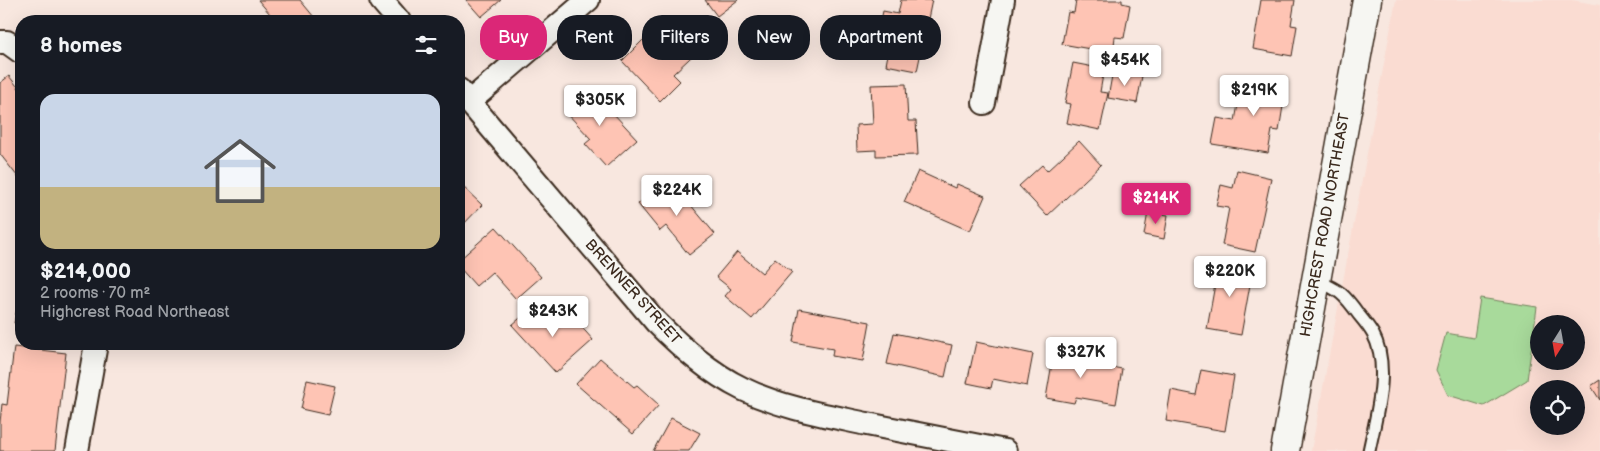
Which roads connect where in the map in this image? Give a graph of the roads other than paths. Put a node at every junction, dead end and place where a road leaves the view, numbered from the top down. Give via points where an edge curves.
1 (381, 0) edge
2 (588, 0) edge
3 (1003, 0) edge
4 (1367, 0) edge
5 (394, 15) edge
6 (0, 42) edge
7 (15, 48) edge
8 (465, 95) edge
9 (465, 97) edge
10 (984, 103) dead end
11 (1315, 280) junction
12 (95, 350) edge
13 (77, 451) edge
14 (1005, 451) edge
15 (1285, 451) edge
16 (1369, 451) edge

1 - 5 street
2 - 8 street
3 - 10 street
4 - 11 street, HIGHCREST ROAD NORTHEAST
6 - 7 street
9 - 14 street, BRENNER STREET via 656,322 707,368 742,389 780,404
11 - 15 street, HIGHCREST ROAD NORTHEAST
11 - 16 lane via 1335,288 1348,300 1374,335 1380,354 1382,374
12 - 13 street

